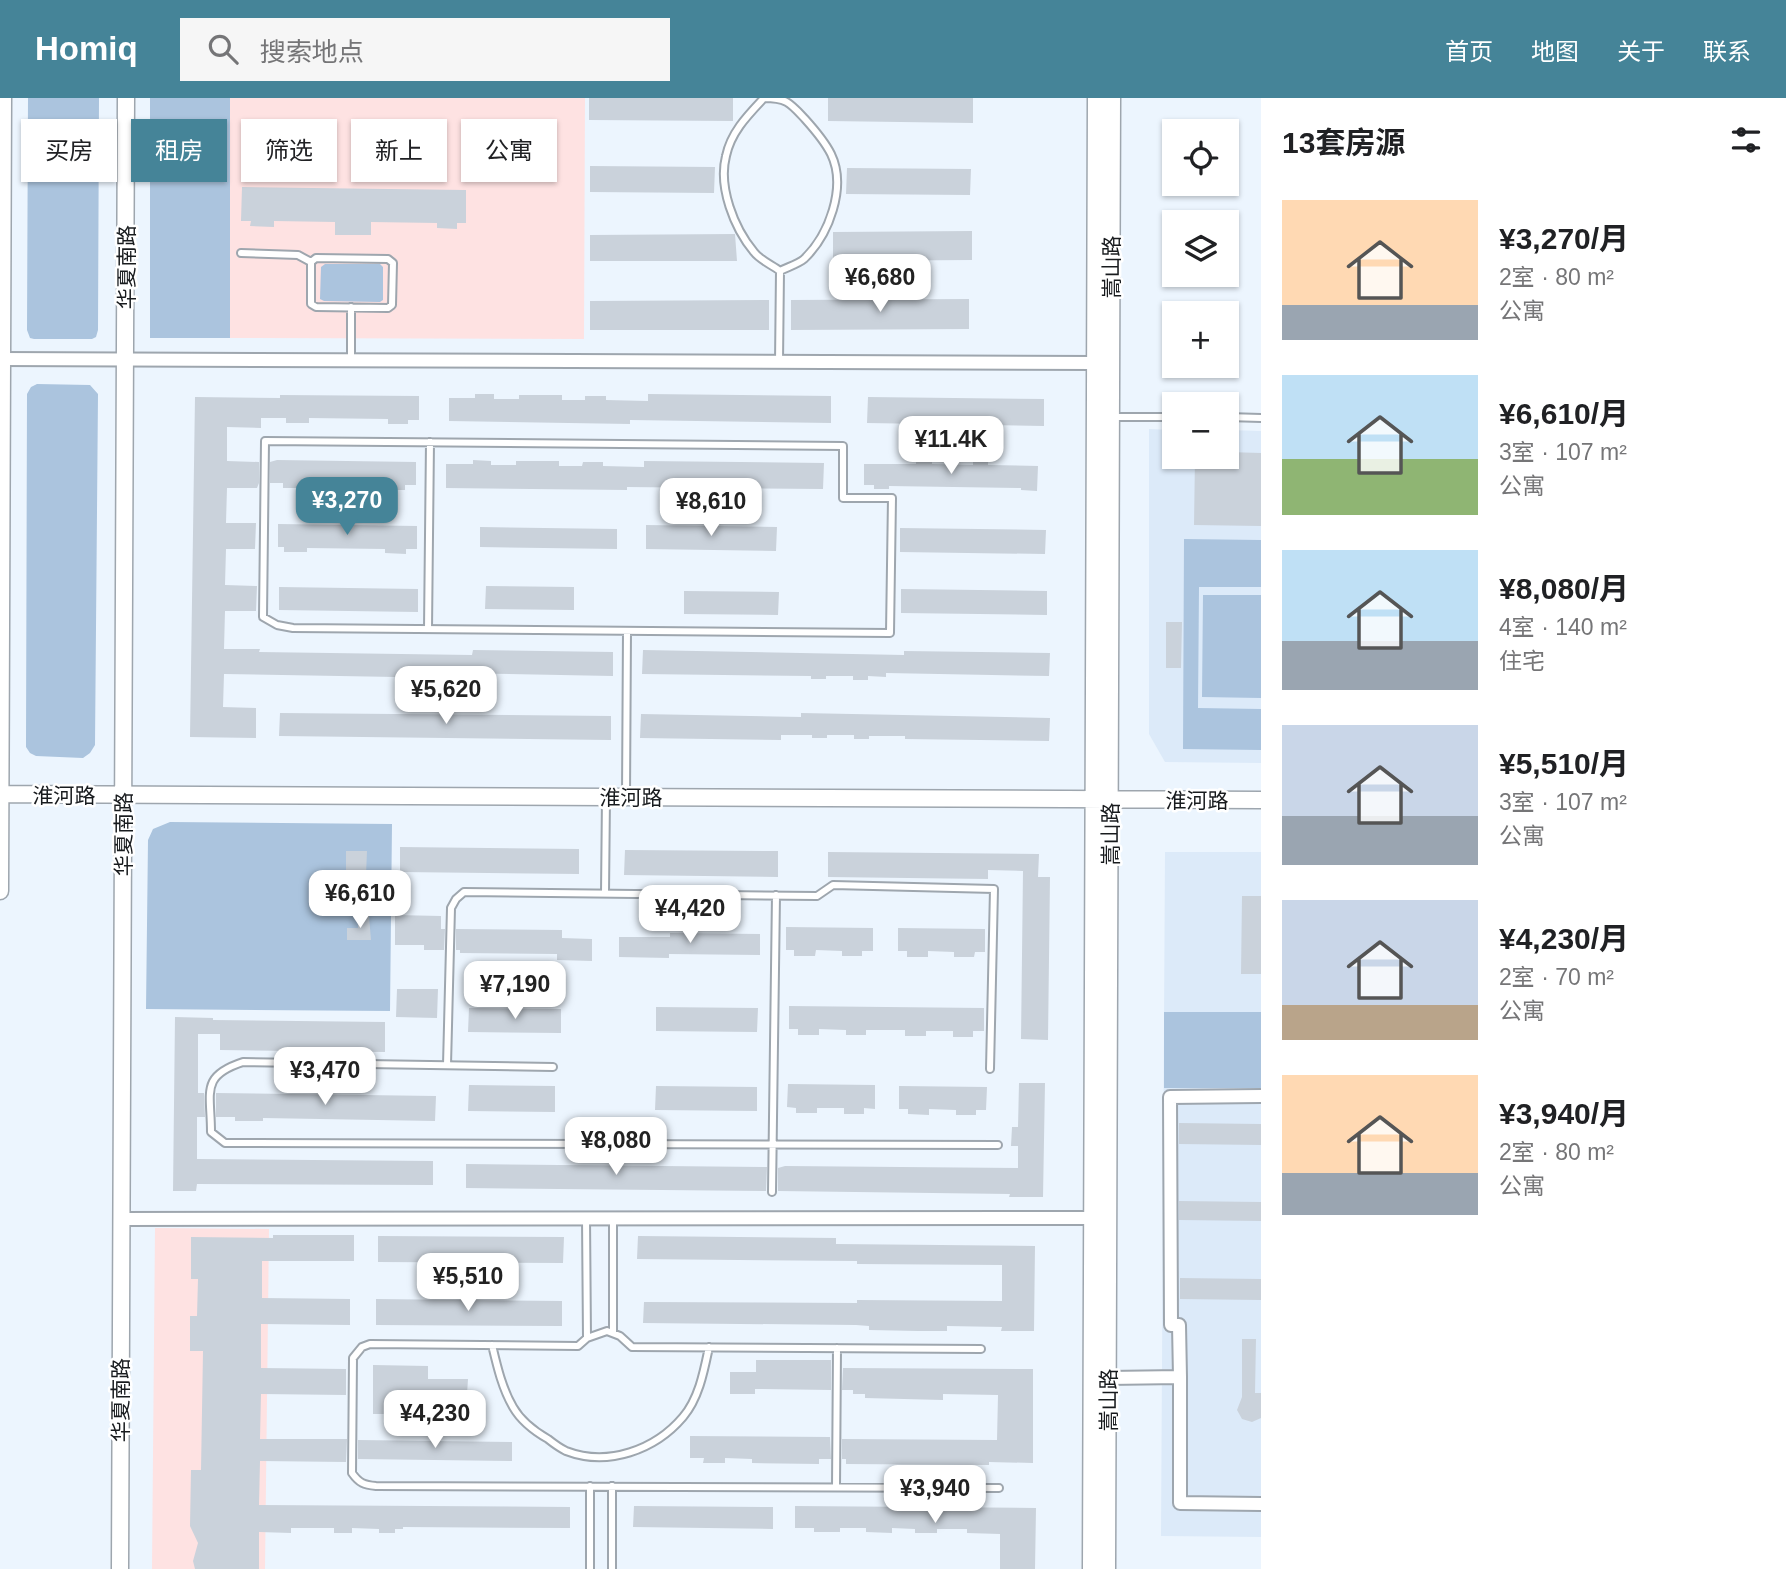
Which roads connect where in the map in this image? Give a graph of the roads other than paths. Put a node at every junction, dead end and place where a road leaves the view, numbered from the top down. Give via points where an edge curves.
1 (3, 98) edge
2 (126, 98) edge
3 (1096, 98) edge
4 (1112, 98) edge
5 (241, 253) dead end
6 (311, 262) junction
7 (780, 271) junction
8 (351, 307) junction
9 (1, 359) edge
10 (125, 360) junction
11 (351, 360) junction
12 (779, 362) junction
13 (1095, 363) junction
14 (1111, 417) junction
15 (1162, 417) edge
16 (1239, 418) edge
17 (1261, 418) edge
18 (430, 442) junction
19 (1, 520) edge
20 (428, 629) junction
21 (626, 631) junction
22 (0, 794) edge
23 (123, 795) junction
24 (606, 797) junction
25 (626, 797) junction
26 (1102, 799) junction
27 (1261, 800) edge
28 (0, 891) edge
29 (605, 893) junction
30 (776, 895) junction
31 (447, 1065) junction
32 (553, 1067) dead end
33 (990, 1069) dead end
34 (1261, 1096) edge
35 (773, 1144) junction
36 (998, 1145) dead end
37 (772, 1192) dead end
38 (1092, 1218) junction
39 (121, 1219) junction
40 (586, 1219) junction
41 (613, 1219) junction
42 (613, 1333) junction
43 (587, 1338) junction
44 (492, 1345) junction
45 (709, 1347) junction
46 (837, 1348) junction
47 (981, 1349) dead end
48 (1180, 1377) junction
49 (1108, 1378) junction
50 (590, 1486) junction
51 (612, 1486) junction
52 (836, 1487) junction
53 (999, 1488) dead end
54 (1261, 1504) edge
55 (120, 1569) edge
56 (590, 1569) edge
57 (612, 1569) edge
58 (1091, 1569) edge
59 (1107, 1569) edge

1 - 9 street
2 - 10 street, 华夏南路
3 - 13 street, 嵩山路
4 - 14 street, 嵩山路
5 - 6 lane via 298,255
6 - 8 lane via 311,304
6 - 8 lane via 340,258 388,259 393,263 392,305
7 - 7 lane via 803,261 822,238 831,215 836,173 831,155 811,125 782,98 764,98 733,137 725,157 725,188 734,218 755,254
7 - 12 lane
8 - 11 lane
9 - 10 street
9 - 19 street
10 - 11 street
10 - 23 street, 华夏南路
11 - 12 street
12 - 13 street
13 - 26 street, 嵩山路
14 - 15 lane
14 - 26 street, 嵩山路
16 - 17 lane
18 - 20 lane
18 - 20 lane via 265,441 263,617 293,628
18 - 21 lane via 844,446 843,498 892,498 890,633
19 - 22 street
20 - 21 lane
21 - 25 lane
22 - 23 street, 淮河路
22 - 28 street
23 - 24 street, 淮河路
23 - 39 street, 华夏南路
24 - 25 street, 淮河路
24 - 29 lane
25 - 26 street, 淮河路
26 - 27 street, 淮河路
26 - 38 street, 嵩山路
26 - 49 street, 嵩山路
29 - 30 lane
29 - 31 lane via 464,892 456,899 451,908
30 - 33 lane via 817,896 834,885 994,888
30 - 35 lane
31 - 32 lane
31 - 35 lane via 243,1062 214,1077 211,1132 225,1143
34 - 48 street via 1170,1097 1171,1325 1179,1325
35 - 36 lane
35 - 37 lane
38 - 41 street
38 - 58 street, 嵩山路
39 - 40 street
39 - 55 street, 华夏南路
40 - 41 street
40 - 43 lane
41 - 42 lane
42 - 43 lane
42 - 45 lane via 632,1347
43 - 44 lane via 578,1346
44 - 45 lane via 513,1408 531,1429 566,1451 599,1458 624,1456 655,1441 683,1417 700,1386
44 - 50 lane via 362,1347 353,1357 352,1473 358,1481 376,1486
45 - 46 lane
46 - 47 lane
46 - 52 lane
48 - 49 street
48 - 54 street via 1180,1503
49 - 59 street, 嵩山路
50 - 51 lane
50 - 56 lane
51 - 52 lane
51 - 57 lane
52 - 53 lane

